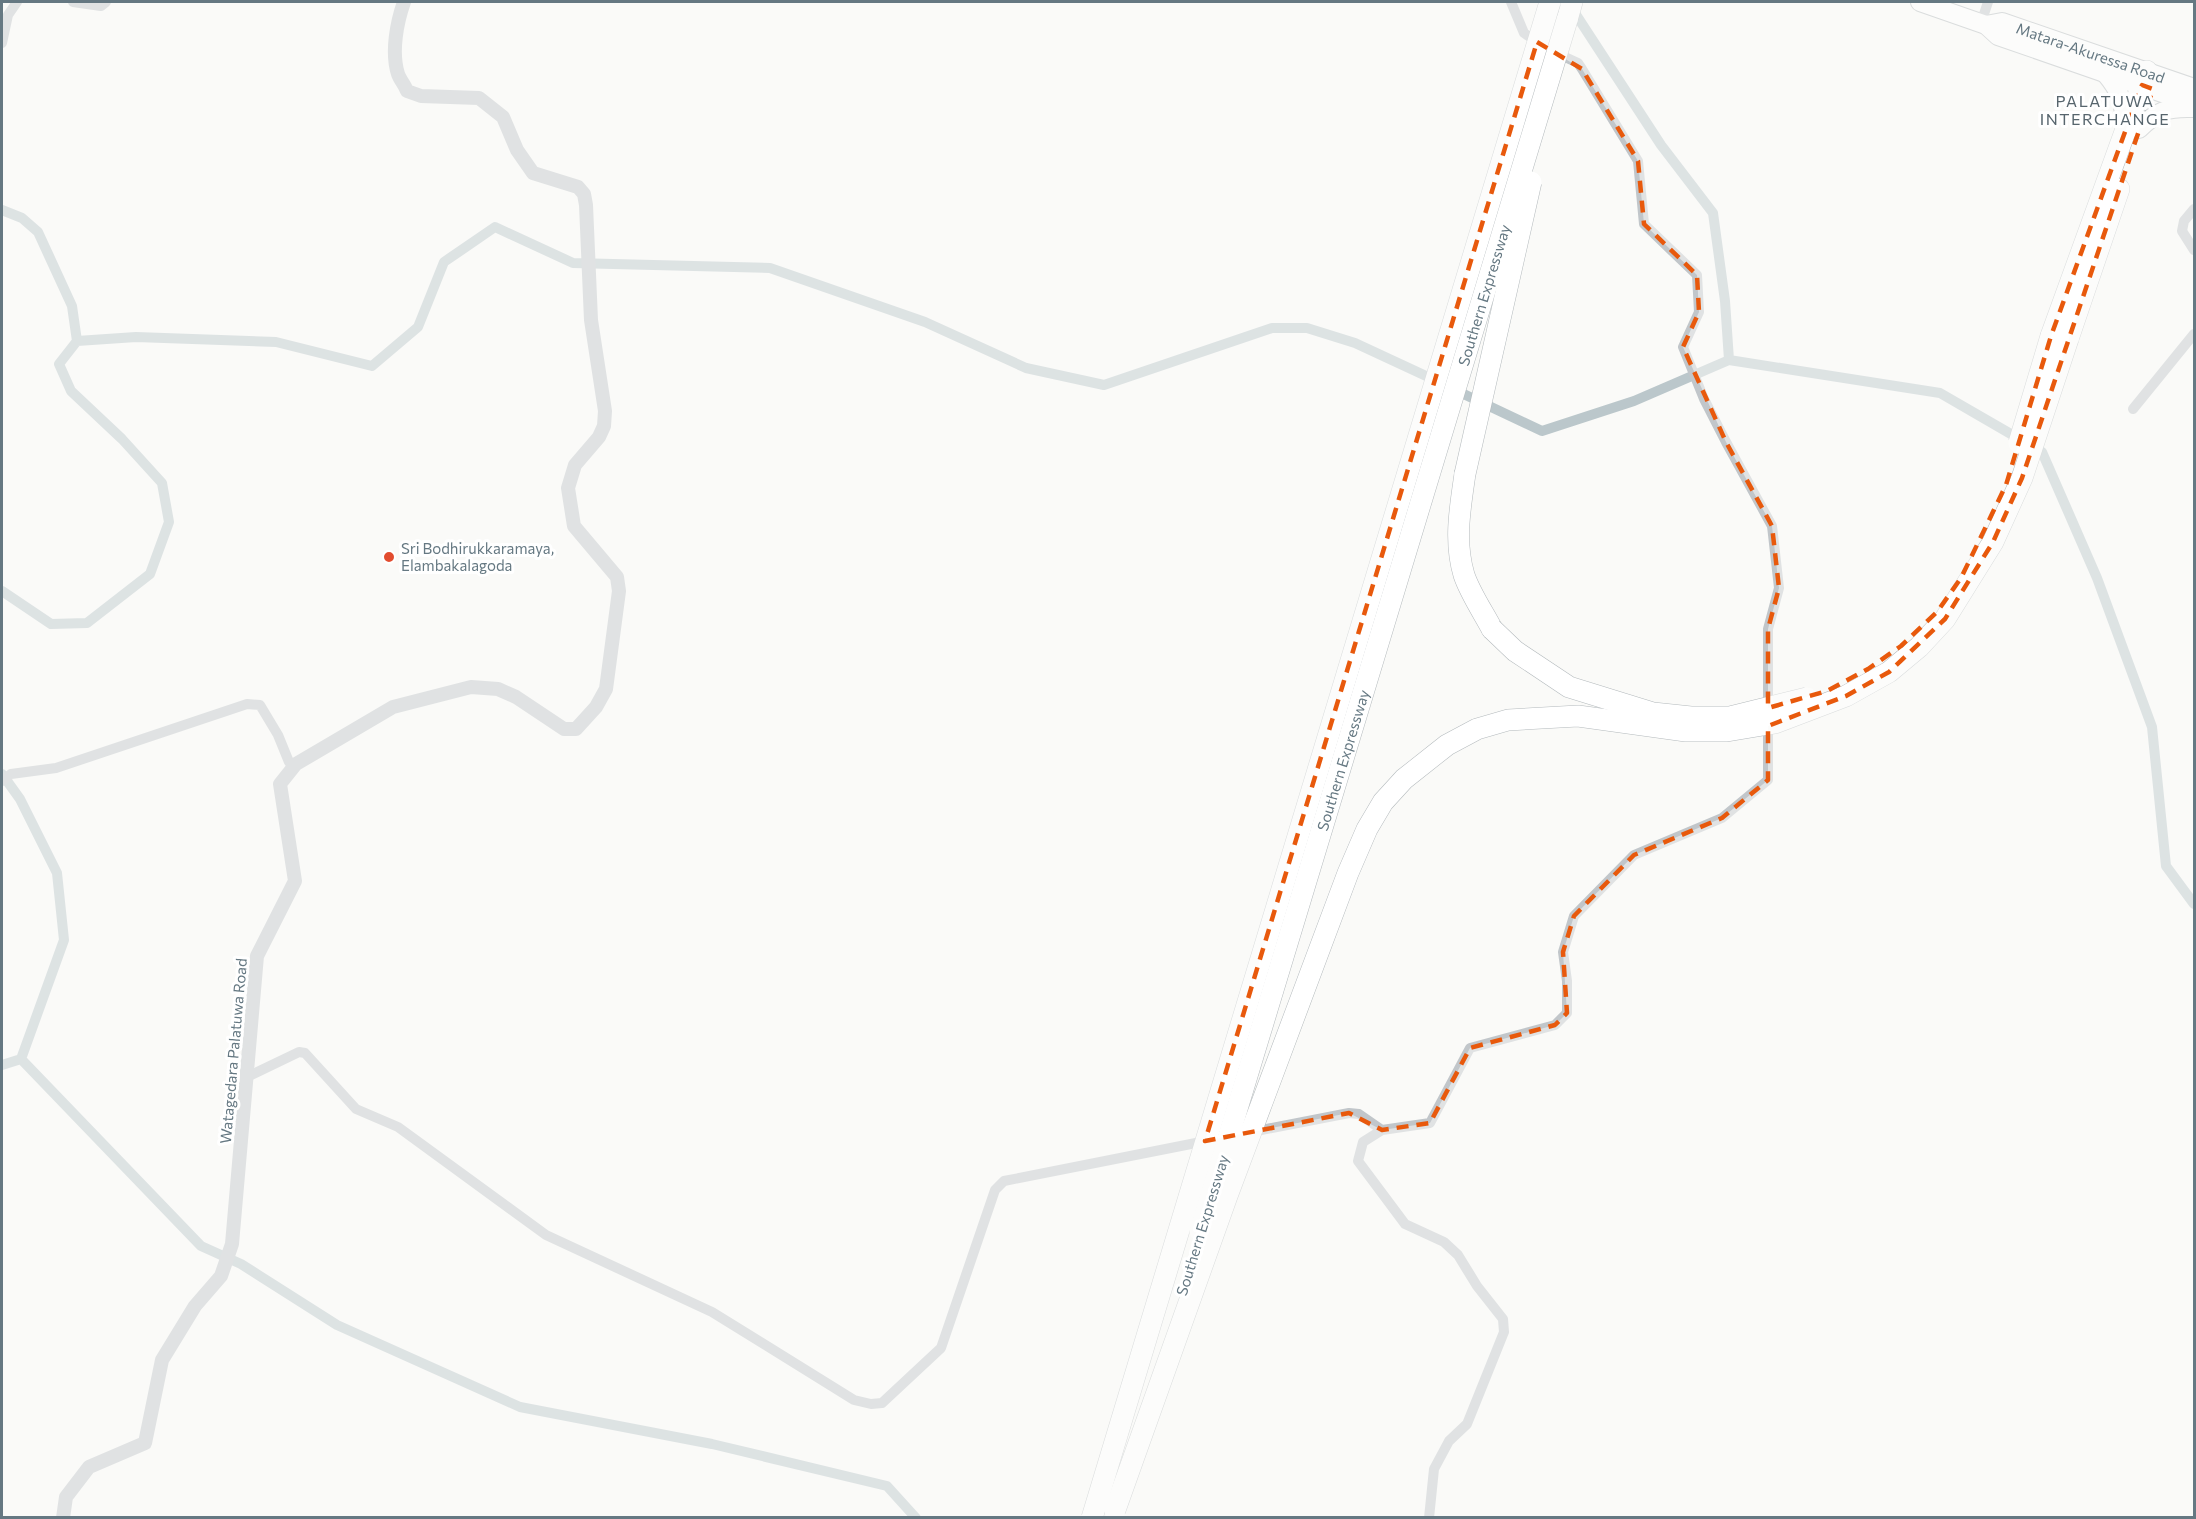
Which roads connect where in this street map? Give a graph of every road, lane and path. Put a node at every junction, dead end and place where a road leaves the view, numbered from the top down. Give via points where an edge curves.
1 (17, 2) edge
2 (73, 2) edge
3 (106, 2) edge
4 (404, 2) edge
5 (1511, 2) edge
6 (1550, 2) edge
7 (1920, 2) edge
8 (1988, 2) edge
9 (1569, 11) edge
10 (1984, 24) junction
11 (2, 43) edge
12 (2104, 73) junction
13 (2150, 80) junction
14 (2194, 88) edge
15 (2194, 106) edge
16 (2132, 131) junction
17 (2194, 208) edge
18 (2194, 250) edge
19 (2194, 334) edge
20 (2060, 337) junction
21 (2133, 409) dead end
22 (296, 764) junction
23 (2, 781) edge
24 (247, 1077) junction
25 (1382, 1130) junction
26 (1114, 1514) edge
27 (63, 1518) edge
28 (1092, 1518) edge
29 (1429, 1518) edge

1 - 11 street via 8,15
2 - 3 street via 101,6
4 - 22 street, Watagedara Palatuwa Road via 397,23 396,47 398,73 407,91 421,96 478,98 503,117 517,150 533,173 578,187 584,194 591,320 605,411 604,426 575,465 568,488 574,526 617,577 619,591 609,673 596,707 576,729 564,729 516,696 498,689 471,687 393,707
5 - 25 street via 1524,33 1578,63 1638,161 1644,224 1697,274 1699,312 1683,347 1704,399 1772,526 1779,588 1768,629 1768,780 1722,818 1634,855 1574,916 1563,952 1568,981 1567,1013 1555,1025 1470,1048 1430,1123
6 - 28 highway, Southern Expressway, bridge
7 - 10 highway, Matara-Akuressa Road
8 - 10 street
9 - 20 highway, bridge via 1465,474 1459,549 1465,577 1492,629 1515,651 1569,687 1653,713 1730,717 1794,703 1827,691 1902,646 1937,612 1961,578 2006,485
9 - 26 highway, Southern Expressway, bridge
10 - 12 highway, Matara-Akuressa Road via 1998,36
10 - 13 highway, Matara-Akuressa Road via 2002,22
12 - 13 highway, Matara-Akuressa Road
12 - 16 highway via 2117,88
13 - 14 highway, Matara-Akuressa Road
13 - 15 highway, Matara-Akuressa Road
13 - 16 highway
15 - 16 highway via 2166,109
16 - 20 highway
17 - 18 street via 2182,231
19 - 21 street
20 - 26 highway, bridge via 2022,478 1993,542 1945,620 1889,672 1846,696 1775,723 1727,731 1686,732 1578,716 1508,720 1477,729 1447,745 1404,778 1383,801 1344,884
22 - 23 street via 289,762 260,705 247,704 56,768 11,774
22 - 24 street, Watagedara Palatuwa Road via 280,784 295,881 257,956
24 - 25 street via 299,1052 305,1053 356,1109 398,1127 546,1235 712,1312 854,1400 871,1404 882,1403 941,1348 995,1190 1004,1181 1349,1113 1359,1114
24 - 27 street, Watagedara Palatuwa Road via 232,1244 221,1276 195,1306 162,1360 145,1443 89,1467 66,1497
25 - 29 street via 1363,1142 1358,1161 1405,1224 1444,1242 1458,1255 1503,1318 1504,1332 1467,1424 1449,1441 1434,1469

